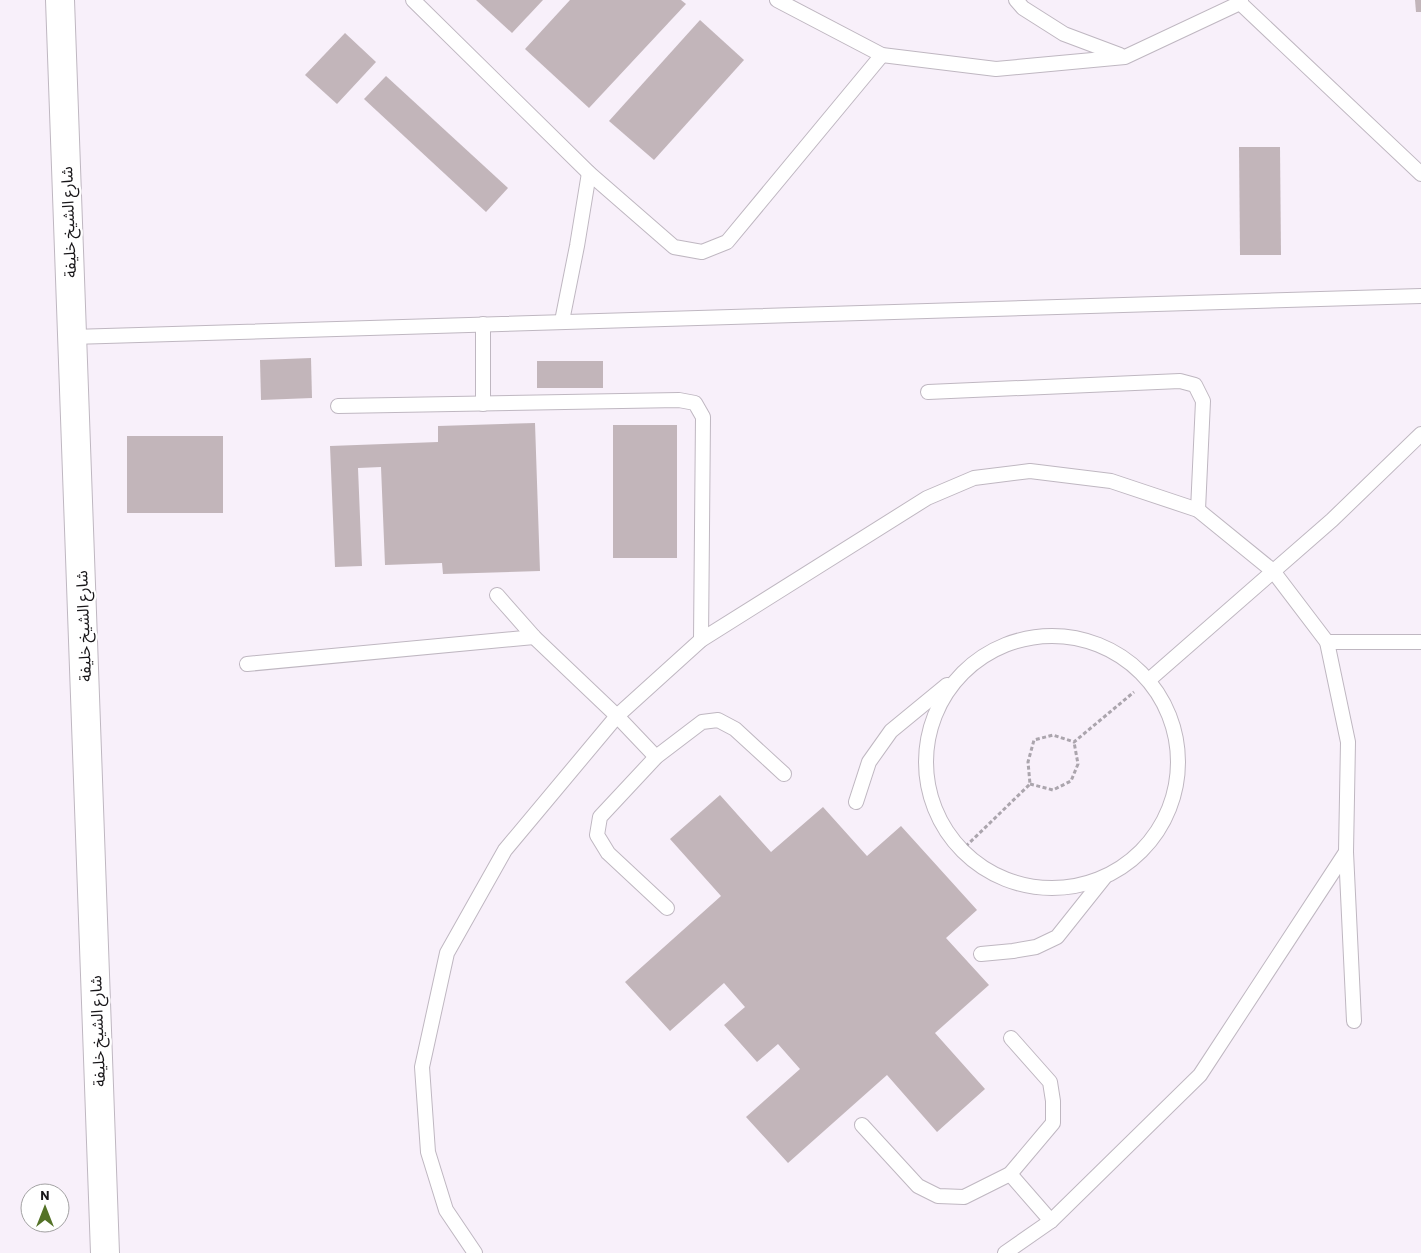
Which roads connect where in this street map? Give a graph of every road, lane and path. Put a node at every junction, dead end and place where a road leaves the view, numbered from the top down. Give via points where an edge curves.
1 (60, 0) edge
2 (412, 0) edge
3 (777, 0) edge
4 (1016, 0) edge
5 (1240, 2) edge
6 (882, 55) junction
7 (1125, 57) junction
8 (589, 173) junction
9 (1421, 174) edge
10 (1421, 296) edge
11 (562, 322) junction
12 (484, 324) junction
13 (72, 336) junction
14 (928, 392) dead end
15 (484, 404) junction
16 (338, 406) dead end
17 (1421, 434) edge
18 (1198, 510) junction
19 (1273, 571) junction
20 (497, 595) dead end
21 (534, 637) junction
22 (701, 640) junction
23 (1327, 642) junction
24 (1421, 642) edge
25 (247, 664) dead end
26 (1150, 679) junction
27 (954, 680) junction
28 (617, 716) junction
29 (1074, 742) junction
30 (656, 757) junction
31 (784, 774) dead end
32 (1030, 784) junction
33 (856, 802) dead end
34 (961, 851) junction
35 (1346, 852) junction
36 (1104, 878) junction
37 (667, 908) dead end
38 (981, 954) dead end
39 (1354, 1021) dead end
40 (1011, 1038) dead end
41 (862, 1125) dead end
42 (1010, 1174) junction
43 (1051, 1221) junction
44 (106, 1253) edge
45 (475, 1253) edge
46 (1004, 1253) edge

1 - 13 street, شارع الشيخ خليفة
2 - 8 lane
3 - 6 lane
4 - 7 lane via 1064,34
5 - 7 lane
5 - 9 lane
6 - 7 lane via 996,69
6 - 8 lane via 727,242 702,252 674,247
8 - 11 lane
10 - 11 lane
11 - 12 lane
12 - 13 lane
12 - 15 lane
13 - 44 street, شارع الشيخ خليفة
14 - 18 lane via 1180,381 1195,385 1203,401
15 - 16 lane
15 - 22 lane via 679,400 695,404 703,417
17 - 19 lane via 1332,520
18 - 19 lane
18 - 22 lane via 1111,481 1030,471 974,478 928,498
19 - 23 lane
19 - 26 lane
20 - 21 lane
21 - 25 lane
21 - 28 lane
22 - 28 lane
23 - 24 lane
23 - 35 lane via 1348,742
26 - 27 lane via 1106,646 1052,634 998,646
26 - 29 path
26 - 36 lane via 1177,731 1177,790 1151,843
27 - 33 lane via 891,731 869,762
27 - 34 lane via 931,720 924,767 935,812
28 - 30 lane
28 - 45 lane via 505,850 447,953 422,1067 428,1152 446,1210
29 - 32 path via 1078,764 1071,781 1053,790
29 - 32 path via 1053,735 1034,740 1028,762
30 - 31 lane via 702,722 718,720 735,730
30 - 37 lane via 600,817 597,835 608,853
32 - 34 path
34 - 36 lane via 1003,879 1054,889
35 - 39 lane
35 - 43 lane via 1200,1075
36 - 38 lane via 1057,937 1036,947
40 - 42 lane via 1050,1082 1053,1101 1052,1123
41 - 42 lane via 918,1186 938,1196 964,1197
42 - 43 lane
43 - 46 lane

